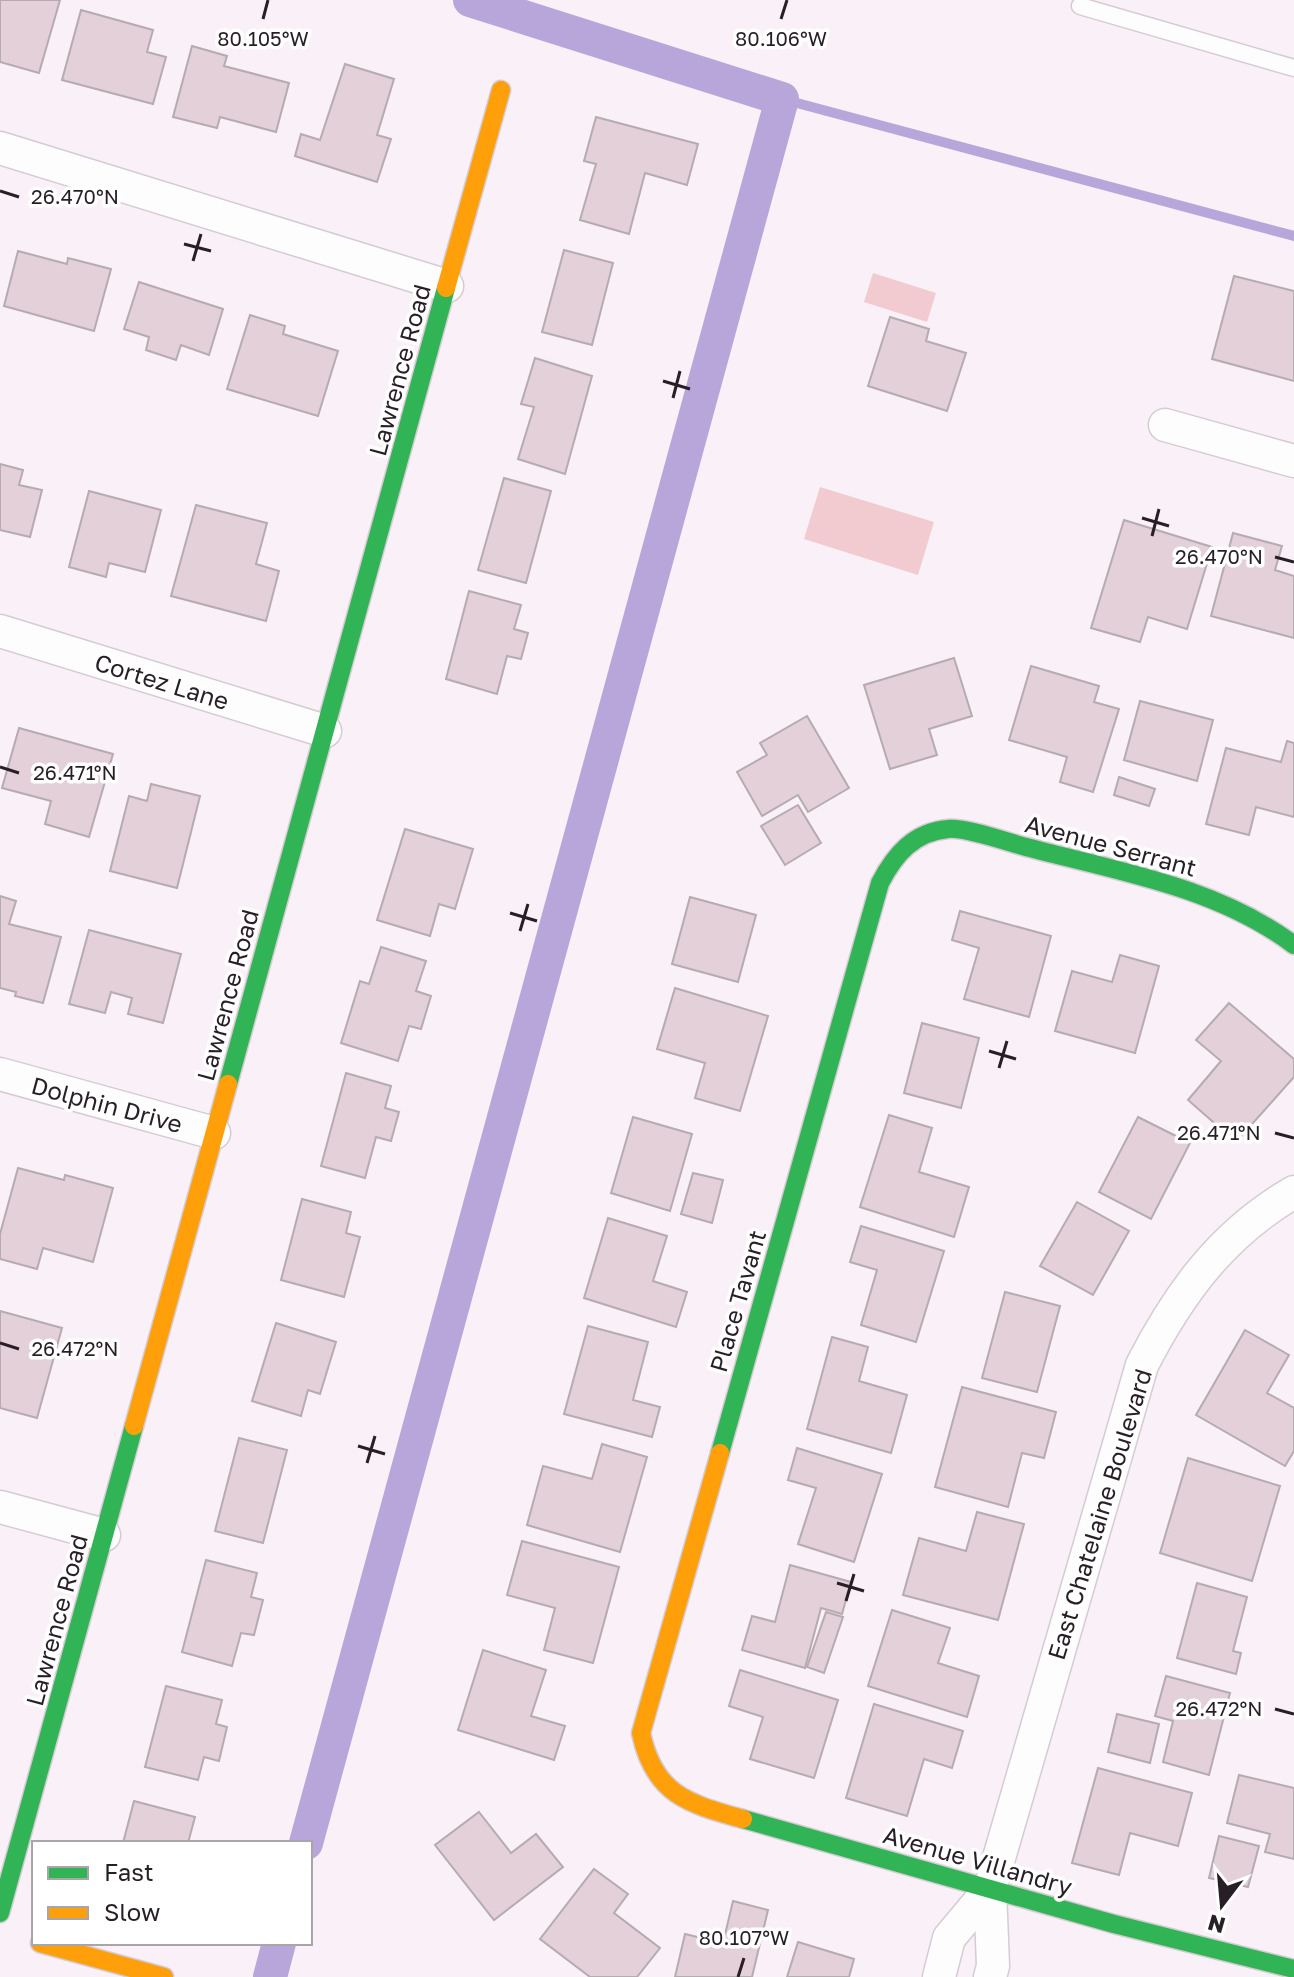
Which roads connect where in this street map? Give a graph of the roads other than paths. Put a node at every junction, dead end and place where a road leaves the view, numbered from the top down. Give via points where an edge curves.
1 (1080, 6) dead end
2 (1294, 68) edge
3 (501, 90) dead end
4 (0, 148) edge
5 (447, 286) junction
6 (1165, 425) dead end
7 (1294, 461) edge
8 (0, 631) edge
9 (325, 731) junction
10 (907, 843) joint
11 (1294, 945) edge
12 (0, 1074) edge
13 (214, 1133) junction
14 (1294, 1192) edge
15 (0, 1507) edge
16 (104, 1535) junction
17 (657, 1778) joint
18 (990, 1889) junction
19 (0, 1913) edge
20 (47, 1945) edge
21 (1294, 1969) edge
22 (164, 1977) edge
23 (939, 1977) edge
24 (990, 1977) edge

1 - 2 lane
3 - 5 street, Lawrence Road
4 - 5 street
5 - 9 street, Lawrence Road
6 - 7 street
8 - 9 street, Cortez Lane
9 - 13 street, Lawrence Road
10 - 11 street, Avenue Serrant via 952,828 1194,892 1238,908
10 - 17 street, Place Tavant via 890,861 880,883 641,1733
12 - 13 street, Dolphin Drive
13 - 16 street, Lawrence Road
14 - 18 street, East Chatelaine Boulevard via 1235,1234 1198,1273 1142,1365
15 - 16 street
16 - 19 street, Lawrence Road
17 - 18 street, Avenue Villandry via 697,1806
18 - 21 street, Avenue Villandry
18 - 23 street via 949,1938
18 - 24 street
20 - 22 street

